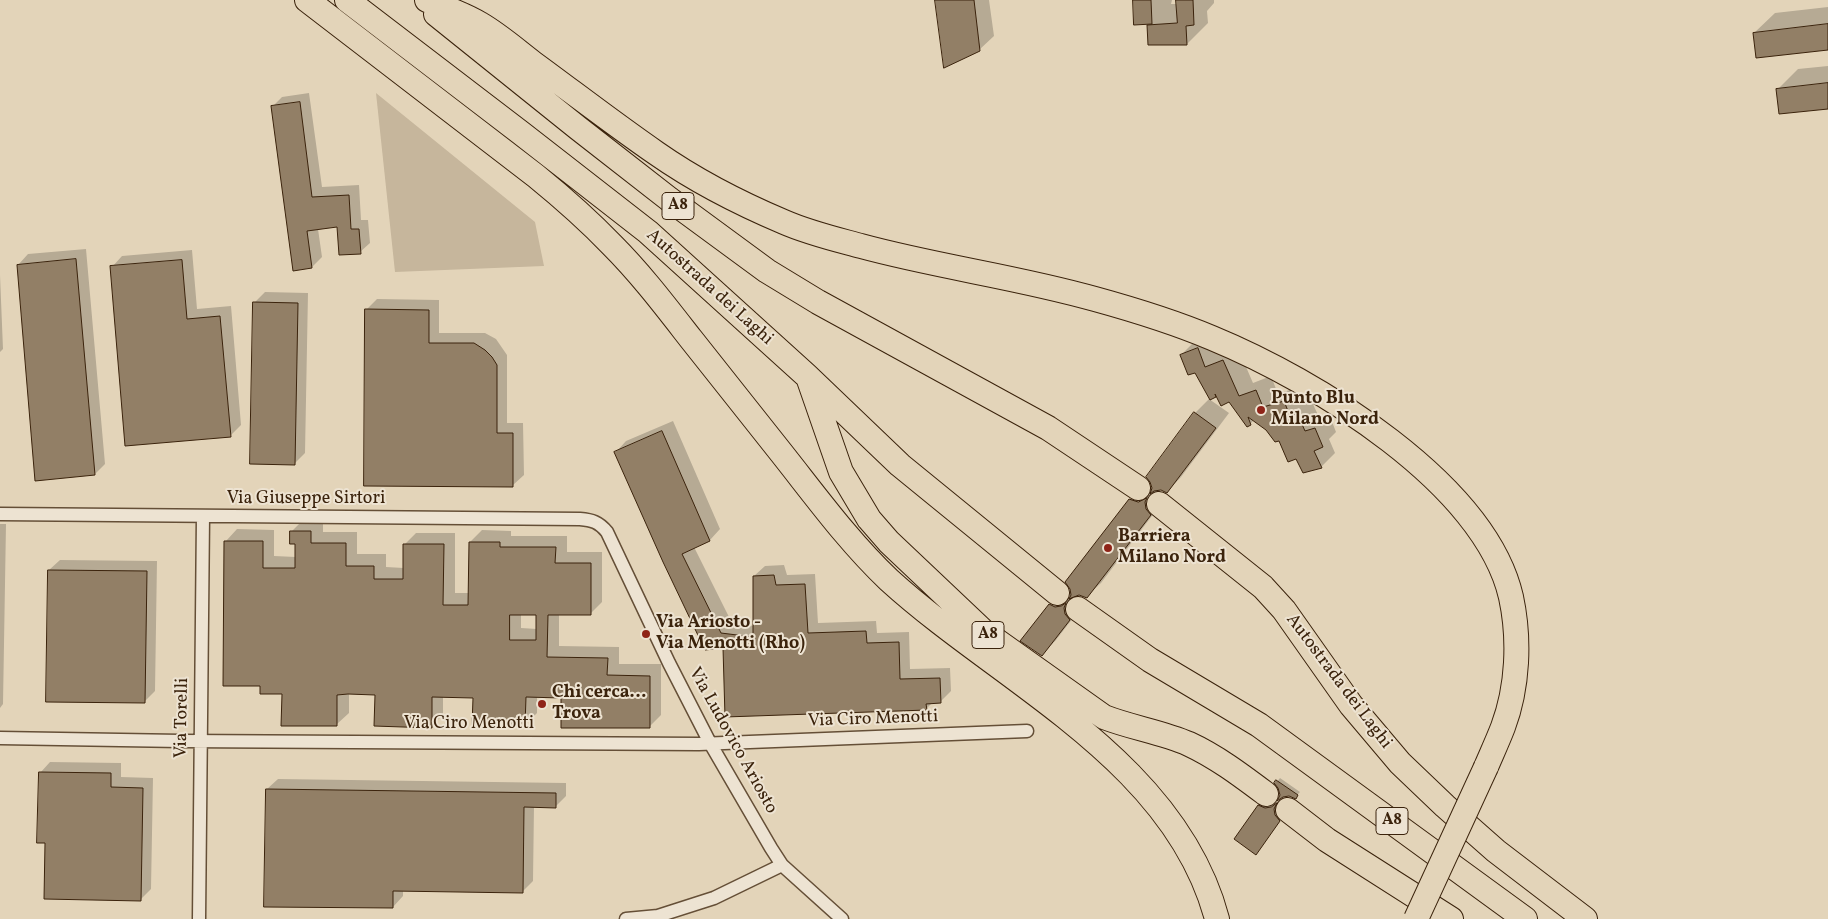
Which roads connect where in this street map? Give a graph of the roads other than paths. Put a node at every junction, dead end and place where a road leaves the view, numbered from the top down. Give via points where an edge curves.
1 (308, 0) edge
2 (347, 0) edge
3 (420, 0) edge
4 (427, 0) edge
5 (807, 376) junction
6 (1138, 488) dead end
7 (1159, 504) dead end
8 (0, 514) edge
9 (203, 516) junction
10 (607, 532) joint
11 (1057, 593) dead end
12 (1078, 609) dead end
13 (1027, 731) dead end
14 (0, 738) edge
15 (201, 741) junction
16 (710, 743) junction
17 (1266, 794) dead end
18 (1288, 810) dead end
19 (782, 865) junction
20 (199, 919) edge
21 (626, 919) edge
22 (842, 919) edge
23 (1218, 919) edge
24 (1416, 919) edge
25 (1451, 919) edge
26 (1525, 919) edge
27 (1585, 919) edge

1 - 23 highway via 536,176 614,246 869,560 918,605 1069,720 1154,801 1190,851
2 - 5 highway, Autostrada dei Laghi / A8 via 648,232
3 - 6 highway, A8 via 616,158 767,271 1048,428
4 - 24 highway, bridge via 480,24 658,155 704,184 763,213 830,238 896,256 1091,297 1212,337 1264,361 1324,395 1401,449 1461,505 1492,548 1512,599 1517,655 1504,724
5 - 11 highway, Autostrada dei Laghi / A8 via 900,465
5 - 17 highway, A8 via 840,472 869,519 967,616 991,637 1104,717 1188,744 1225,764
7 - 27 highway, Autostrada dei Laghi via 1263,587 1284,610 1351,705 1400,763 1496,851
8 - 9 street, Via Giuseppe Sirtori
9 - 10 street, Via Giuseppe Sirtori via 580,519 595,522
9 - 15 street, Via Torelli
10 - 16 street, Via Ludovico Ariosto
12 - 26 highway, A8 via 1150,660 1258,725
13 - 16 street, Via Ciro Menotti
14 - 15 street, Via Ciro Menotti
15 - 16 street, Via Ciro Menotti
15 - 20 street, Via Torelli
16 - 19 street, Via Ludovico Ariosto
18 - 25 highway via 1327,840
19 - 21 street via 714,898 658,916
19 - 22 street, Via Ludovico Ariosto

